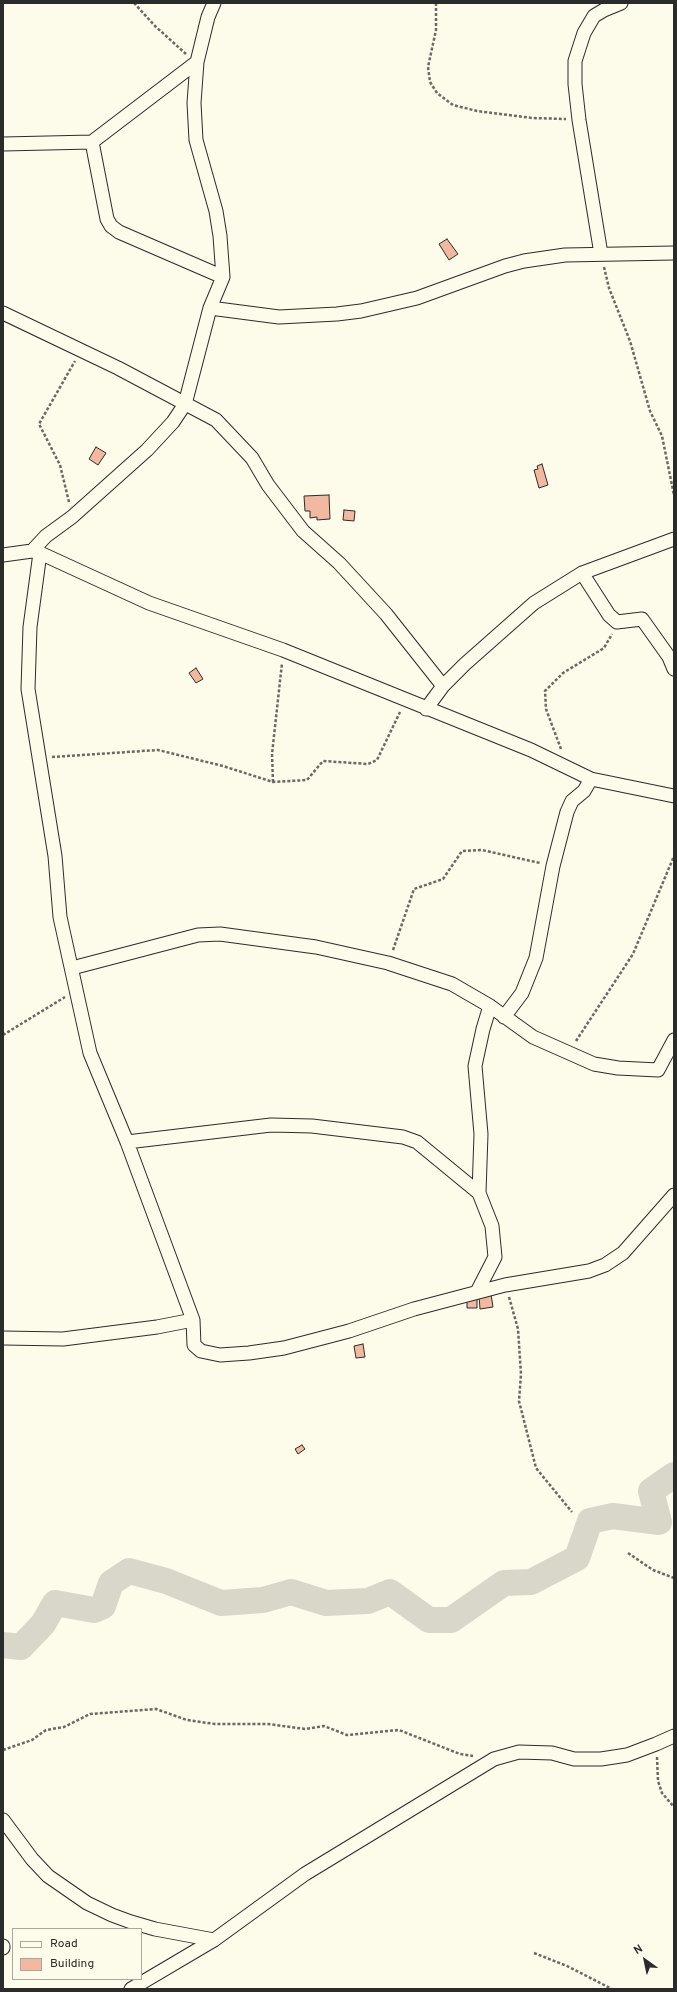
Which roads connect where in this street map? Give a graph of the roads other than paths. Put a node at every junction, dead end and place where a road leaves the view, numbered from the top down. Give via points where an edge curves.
1 (214, 3) edge
2 (620, 3) edge
3 (197, 61) junction
4 (92, 142) junction
5 (3, 144) edge
6 (674, 253) edge
7 (601, 254) junction
8 (223, 277) junction
9 (210, 308) junction
10 (3, 312) edge
11 (185, 404) junction
12 (674, 538) edge
13 (36, 552) junction
14 (3, 555) edge
15 (582, 573) junction
16 (674, 669) edge
17 (443, 686) junction
18 (426, 709) junction
19 (591, 779) junction
20 (674, 796) edge
21 (72, 968) junction
22 (490, 1006) junction
23 (504, 1017) junction
24 (674, 1040) edge
25 (126, 1142) junction
26 (479, 1193) junction
27 (674, 1195) edge
28 (477, 1292) junction
29 (193, 1320) junction
30 (3, 1338) edge
31 (674, 1736) edge
32 (3, 1820) edge
33 (214, 1940) junction
34 (131, 1989) edge

1 - 3 street
2 - 7 street via 594,16 584,33 576,61 575,84 579,120
3 - 4 street
3 - 8 street via 194,103 196,140 216,211
4 - 5 street
4 - 8 street via 107,219 111,226 119,232
6 - 7 street
7 - 9 street via 565,255 524,261 417,298 349,313 279,317
8 - 9 street
9 - 11 street
10 - 11 street
11 - 13 street via 164,434 72,517 46,536
11 - 17 street via 216,420 235,439 252,458 268,485 303,531 339,563 386,614
12 - 15 street
13 - 14 street
13 - 18 street via 150,604 283,650
13 - 21 street via 28,689 54,856 60,917
15 - 16 street via 608,615 617,622 642,619 669,657
15 - 17 street via 534,604
17 - 18 street
18 - 19 street via 531,750
19 - 20 street
19 - 23 street via 584,791 572,801 567,812 553,866 536,958 522,993
21 - 22 street via 198,935 220,934 316,947 388,963 452,984
21 - 25 street via 90,1053
22 - 23 street
22 - 26 street via 475,1066 481,1134
23 - 24 street via 533,1037 568,1053 594,1064 618,1068 658,1070
25 - 26 street via 271,1125 312,1126 403,1137 417,1142
25 - 29 street
26 - 28 street via 492,1226 495,1257
27 - 28 street via 623,1253 605,1265 589,1271
28 - 29 street via 414,1309 349,1331 284,1348 249,1353 220,1354 200,1351 194,1345
29 - 30 street via 63,1338
31 - 33 street via 627,1754 601,1759 574,1759 552,1753 519,1752 494,1759 305,1874
32 - 33 street via 48,1876 87,1903 112,1915 155,1929
33 - 34 street

